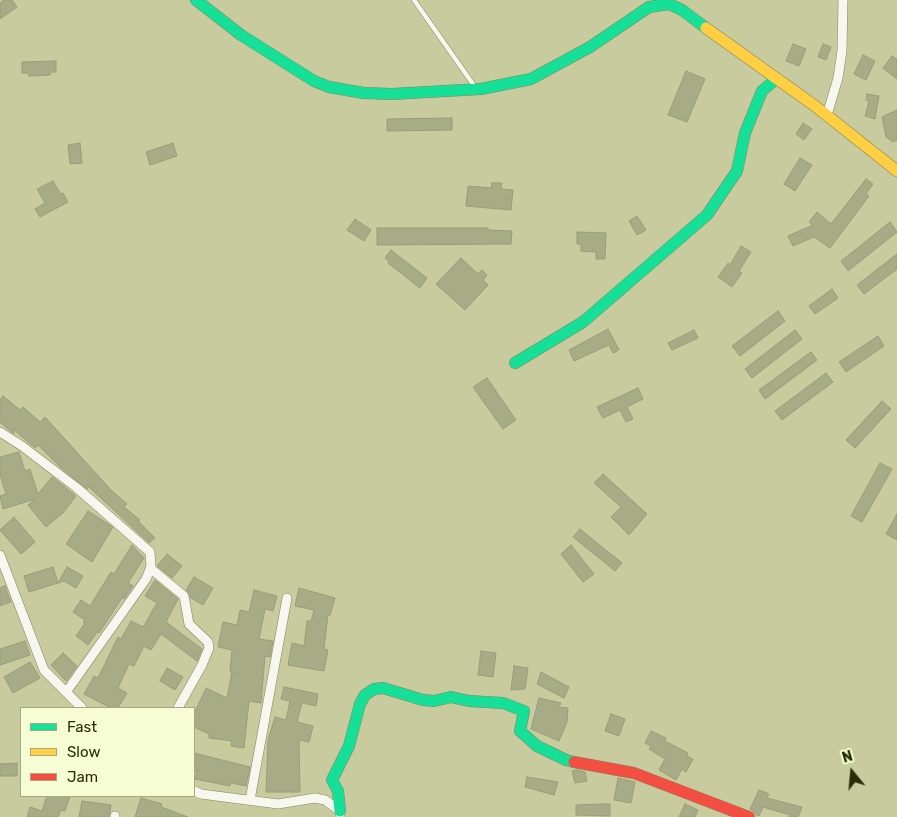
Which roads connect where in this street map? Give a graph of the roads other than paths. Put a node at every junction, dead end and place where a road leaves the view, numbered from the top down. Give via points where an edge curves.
1 (196, 0) edge
2 (414, 0) edge
3 (843, 0) edge
4 (776, 79) junction
5 (476, 89) junction
6 (827, 115) junction
7 (897, 171) edge
8 (515, 363) dead end
9 (0, 432) edge
10 (0, 555) edge
11 (150, 568) junction
12 (287, 598) dead end
13 (67, 691) junction
14 (81, 707) edge
15 (179, 707) edge
16 (195, 791) edge
17 (250, 800) junction
18 (340, 814) edge
19 (749, 817) edge

1 - 5 street via 242,35 314,81 329,87 392,94
2 - 5 lane
3 - 6 street via 842,51
4 - 5 street via 682,10 660,4 649,7 545,73 514,84
4 - 6 street
4 - 8 street via 762,91 745,133 737,171 707,216 584,322
6 - 7 street
9 - 11 street via 30,452 141,542 150,552
10 - 13 street via 44,670
11 - 13 street via 138,593
11 - 15 street via 184,596 190,624 208,642 202,665
12 - 17 street
13 - 14 street
16 - 17 street
17 - 18 street via 278,804 315,798 326,800
18 - 19 street via 338,791 332,780 349,746 360,704 365,695 383,688 423,700 451,697 469,702 503,703 524,711 520,731 537,746 566,760 634,773

